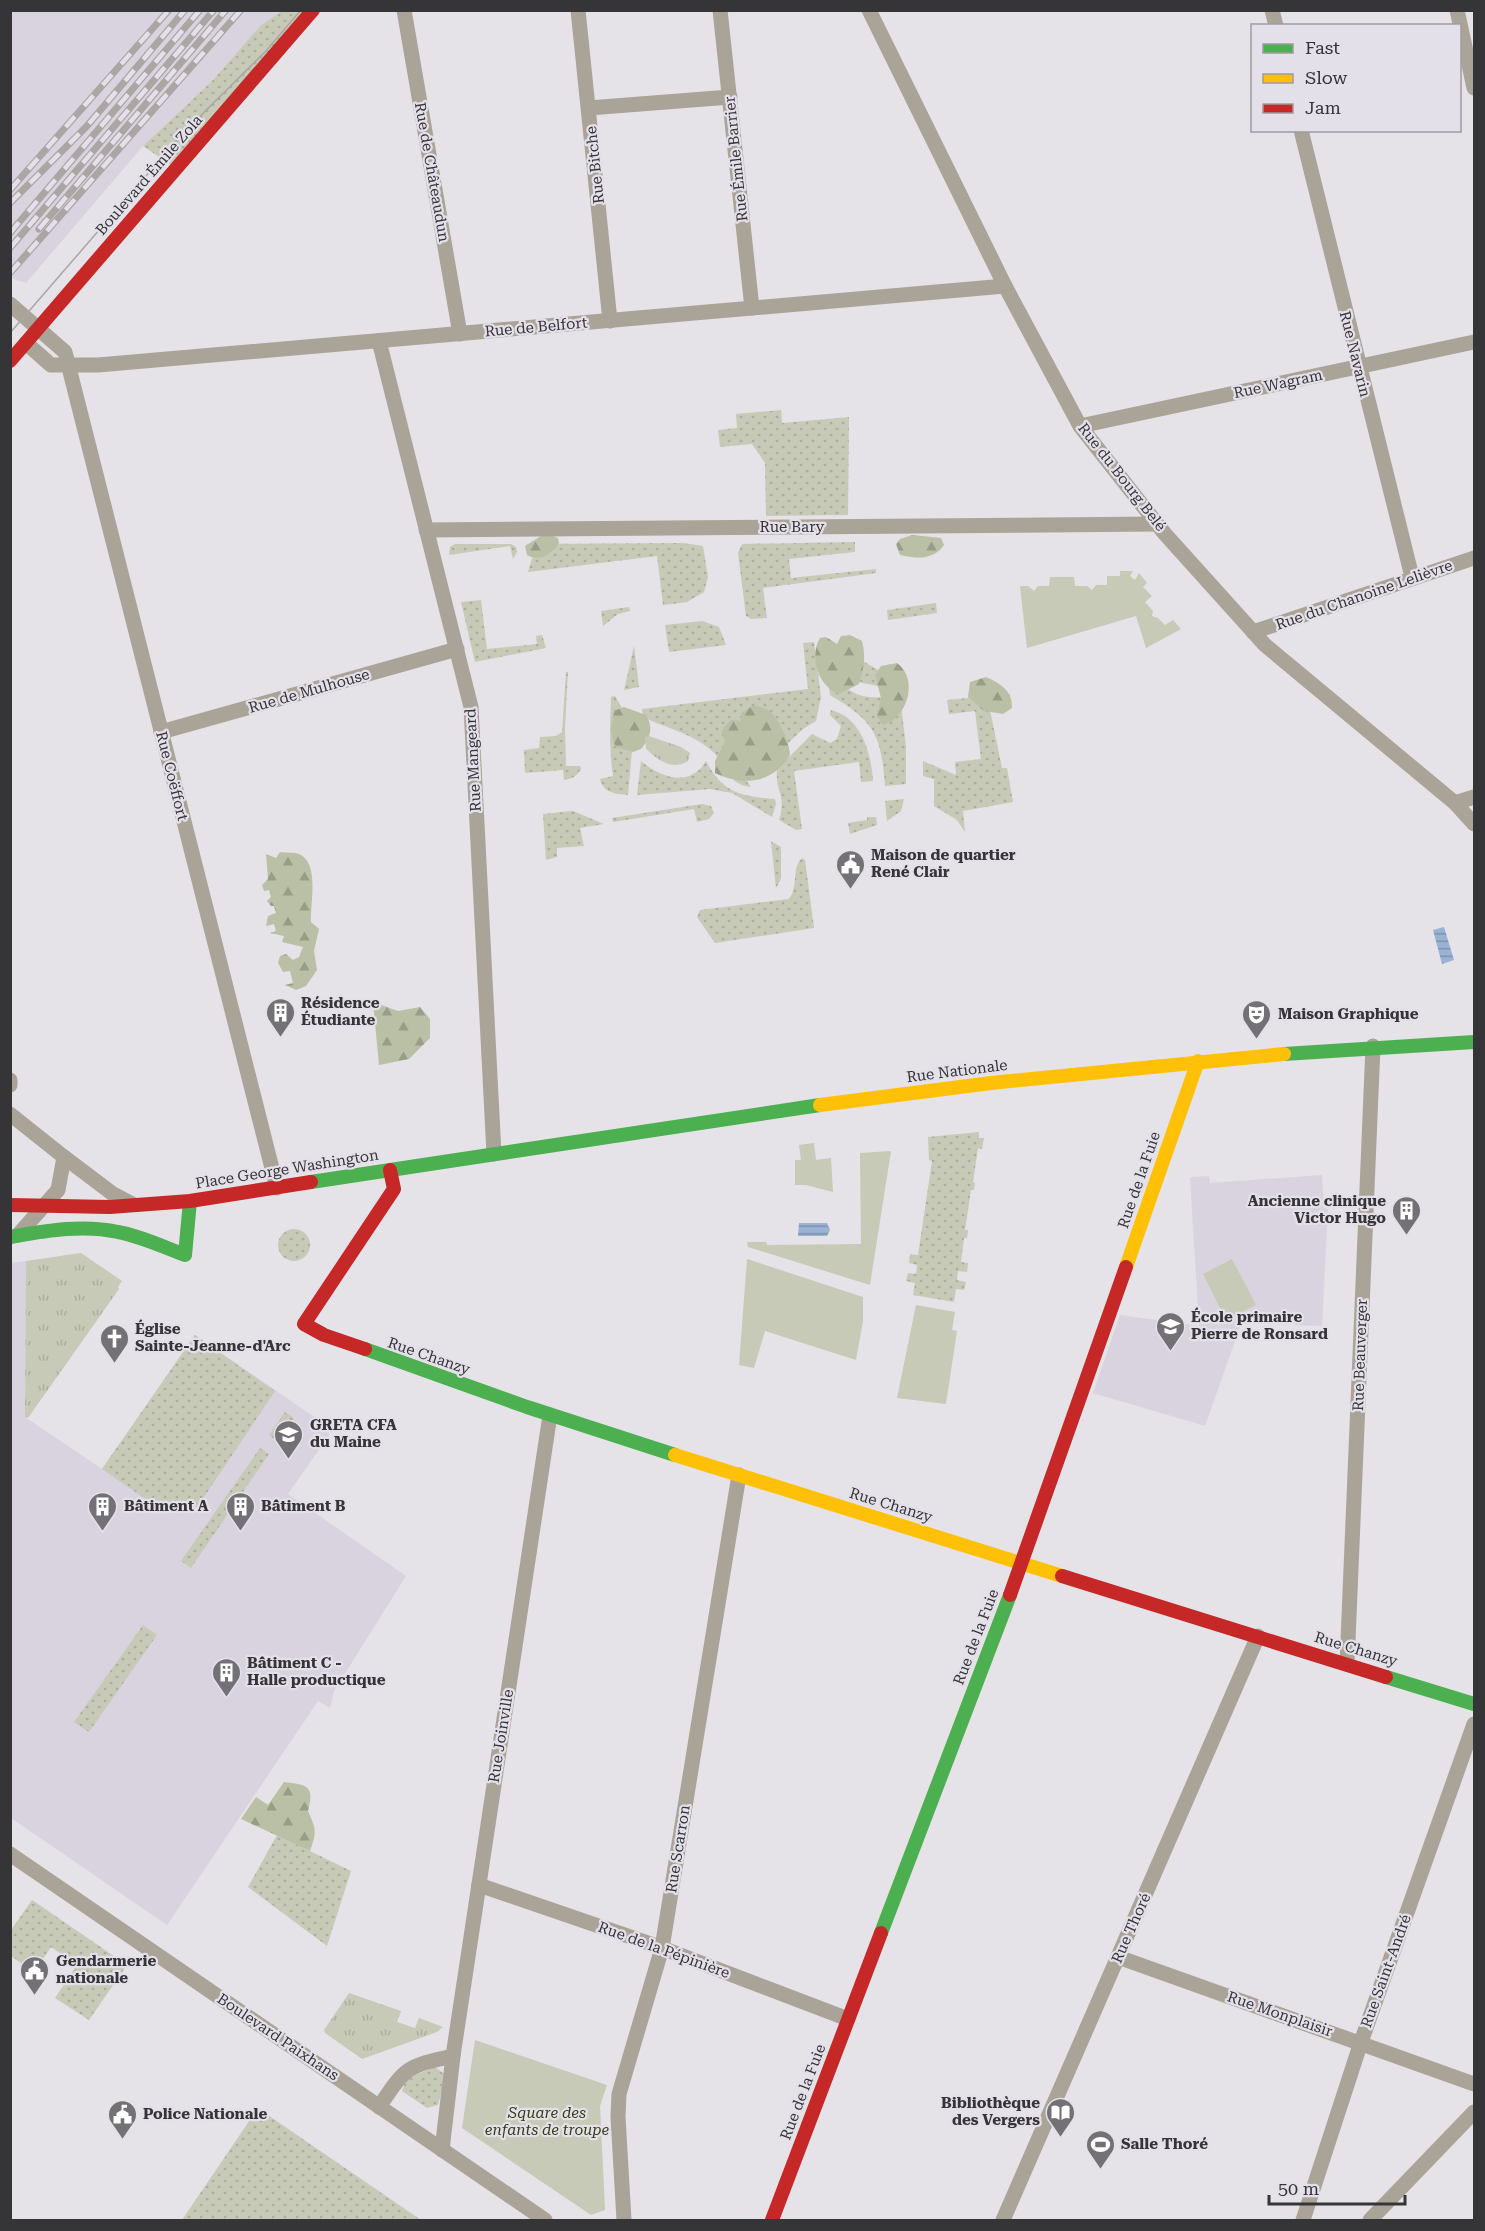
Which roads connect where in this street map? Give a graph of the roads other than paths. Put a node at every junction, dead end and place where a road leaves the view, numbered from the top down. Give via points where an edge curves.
1 (313, 10) edge
2 (404, 10) edge
3 (578, 10) edge
4 (720, 10) edge
5 (869, 10) edge
6 (1461, 28) edge
7 (1474, 88) edge
8 (730, 97) junction
9 (589, 108) junction
10 (1301, 132) edge
11 (1005, 286) junction
12 (10, 304) edge
13 (752, 308) junction
14 (610, 321) junction
15 (38, 328) junction
16 (460, 334) junction
17 (379, 341) junction
18 (1474, 342) edge
19 (26, 343) junction
20 (10, 361) edge
21 (68, 365) junction
22 (1358, 367) junction
23 (1080, 426) junction
24 (1157, 524) junction
25 (426, 530) junction
26 (1474, 558) edge
27 (1412, 577) junction
28 (1253, 632) junction
29 (457, 649) junction
30 (161, 732) junction
31 (1474, 797) edge
32 (1455, 803) junction
33 (1474, 824) edge
34 (1474, 1042) edge
35 (1373, 1046) junction
36 (1198, 1061) junction
37 (10, 1114) edge
38 (494, 1154) junction
39 (64, 1157) junction
40 (447, 1161) joint
41 (390, 1170) junction
42 (276, 1188) junction
43 (190, 1202) junction
44 (132, 1204) junction
45 (10, 1205) edge
46 (48, 1205) junction
47 (14, 1236) edge
48 (304, 1324) joint
49 (550, 1415) junction
50 (739, 1475) junction
51 (1022, 1562) junction
52 (1258, 1636) junction
53 (1347, 1664) junction
54 (1474, 1704) edge
55 (1474, 1724) edge
56 (10, 1854) edge
57 (478, 1885) junction
58 (662, 1948) junction
59 (1118, 1958) junction
60 (848, 2019) junction
61 (1361, 2042) junction
62 (453, 2056) junction
63 (1474, 2084) edge
64 (379, 2107) junction
65 (1474, 2112) edge
66 (442, 2150) junction
67 (545, 2220) edge
68 (624, 2220) edge
69 (772, 2220) edge
70 (1003, 2220) edge
71 (1303, 2220) edge
72 (1370, 2220) edge

1 - 15 main road, Boulevard Émile Zola
2 - 16 street, Rue de Châteaudun
3 - 9 street, Rue Bitche
4 - 8 street, Rue Émile Barrier
5 - 11 street, Rue du Bourg Belé
6 - 7 street
8 - 9 street
8 - 13 street, Rue Émile Barrier
9 - 14 street, Rue Bitche
10 - 22 street, Rue Navarin
11 - 13 street, Rue de Belfort
11 - 23 street, Rue du Bourg Belé
12 - 15 street, Rue Coëffort
13 - 14 street, Rue de Belfort
14 - 16 street, Rue de Belfort
15 - 19 main road, Boulevard Émile Zola
15 - 21 street, Rue Coëffort via 65,352
16 - 17 street, Rue de Belfort
17 - 21 street, Rue de Belfort
17 - 25 street, Rue Mangeard
18 - 22 street, Rue Wagram
19 - 20 main road, Boulevard Émile Zola
19 - 21 street, Rue de Belfort via 51,365
21 - 30 street, Rue Coëffort
22 - 23 street, Rue Wagram
22 - 27 street, Rue Navarin
23 - 24 street, Rue du Bourg Belé
24 - 25 street, Rue Bary
24 - 28 street, Rue du Bourg Belé
25 - 29 street, Rue Mangeard
26 - 27 street, Rue du Chanoine Lelièvre
27 - 28 street, Rue du Chanoine Lelièvre
28 - 32 street, Rue du Bourg Belé
29 - 30 street, Rue de Mulhouse
29 - 38 street, Rue Mangeard via 471,707
30 - 42 street, Rue Coëffort
31 - 32 street
32 - 33 street, Rue du Bourg Belé
34 - 35 main road, Rue Nationale
35 - 36 main road, Rue Nationale
35 - 53 street, Rue Beauverger
36 - 38 main road, Rue Nationale via 783,1110
36 - 51 main road, Rue de la Fuie
37 - 39 street
38 - 40 main road, Rue Nationale
39 - 44 street
39 - 46 street via 58,1190
40 - 41 main road, Place George Washington
41 - 42 main road, Place George Washington
41 - 48 main road, Place George Washington via 394,1189
42 - 43 main road, Place George Washington
43 - 44 main road, Place George Washington
43 - 47 main road, Place George Washington via 185,1255 131,1235 94,1229
44 - 46 main road, Place George Washington
45 - 46 main road, Place George Washington
46 - 47 street
48 - 49 main road, Rue Chanzy via 377,1356
49 - 50 main road, Rue Chanzy
49 - 57 street, Rue Joinville
50 - 51 main road, Rue Chanzy
50 - 58 street, Rue Scarron
51 - 52 main road, Rue Chanzy
51 - 60 main road, Rue de la Fuie
52 - 53 main road, Rue Chanzy
52 - 59 street, Rue Thoré
53 - 54 main road, Rue Chanzy
55 - 61 street, Rue Saint-André
56 - 64 street, Boulevard Paixhans
57 - 58 street, Rue de la Pépinière
57 - 62 street, Rue Joinville
58 - 60 street, Rue de la Pépinière
58 - 68 street, Rue Scarron via 619,2094
59 - 61 street, Rue Monplaisir
59 - 70 street, Rue Thoré
60 - 69 main road, Rue de la Fuie
61 - 63 street, Rue Monplaisir
61 - 71 street, Rue Saint-André
62 - 64 street via 422,2063 402,2073
62 - 66 street, Rue Joinville
64 - 66 street, Boulevard Paixhans
65 - 72 street
66 - 67 street, Boulevard Paixhans

